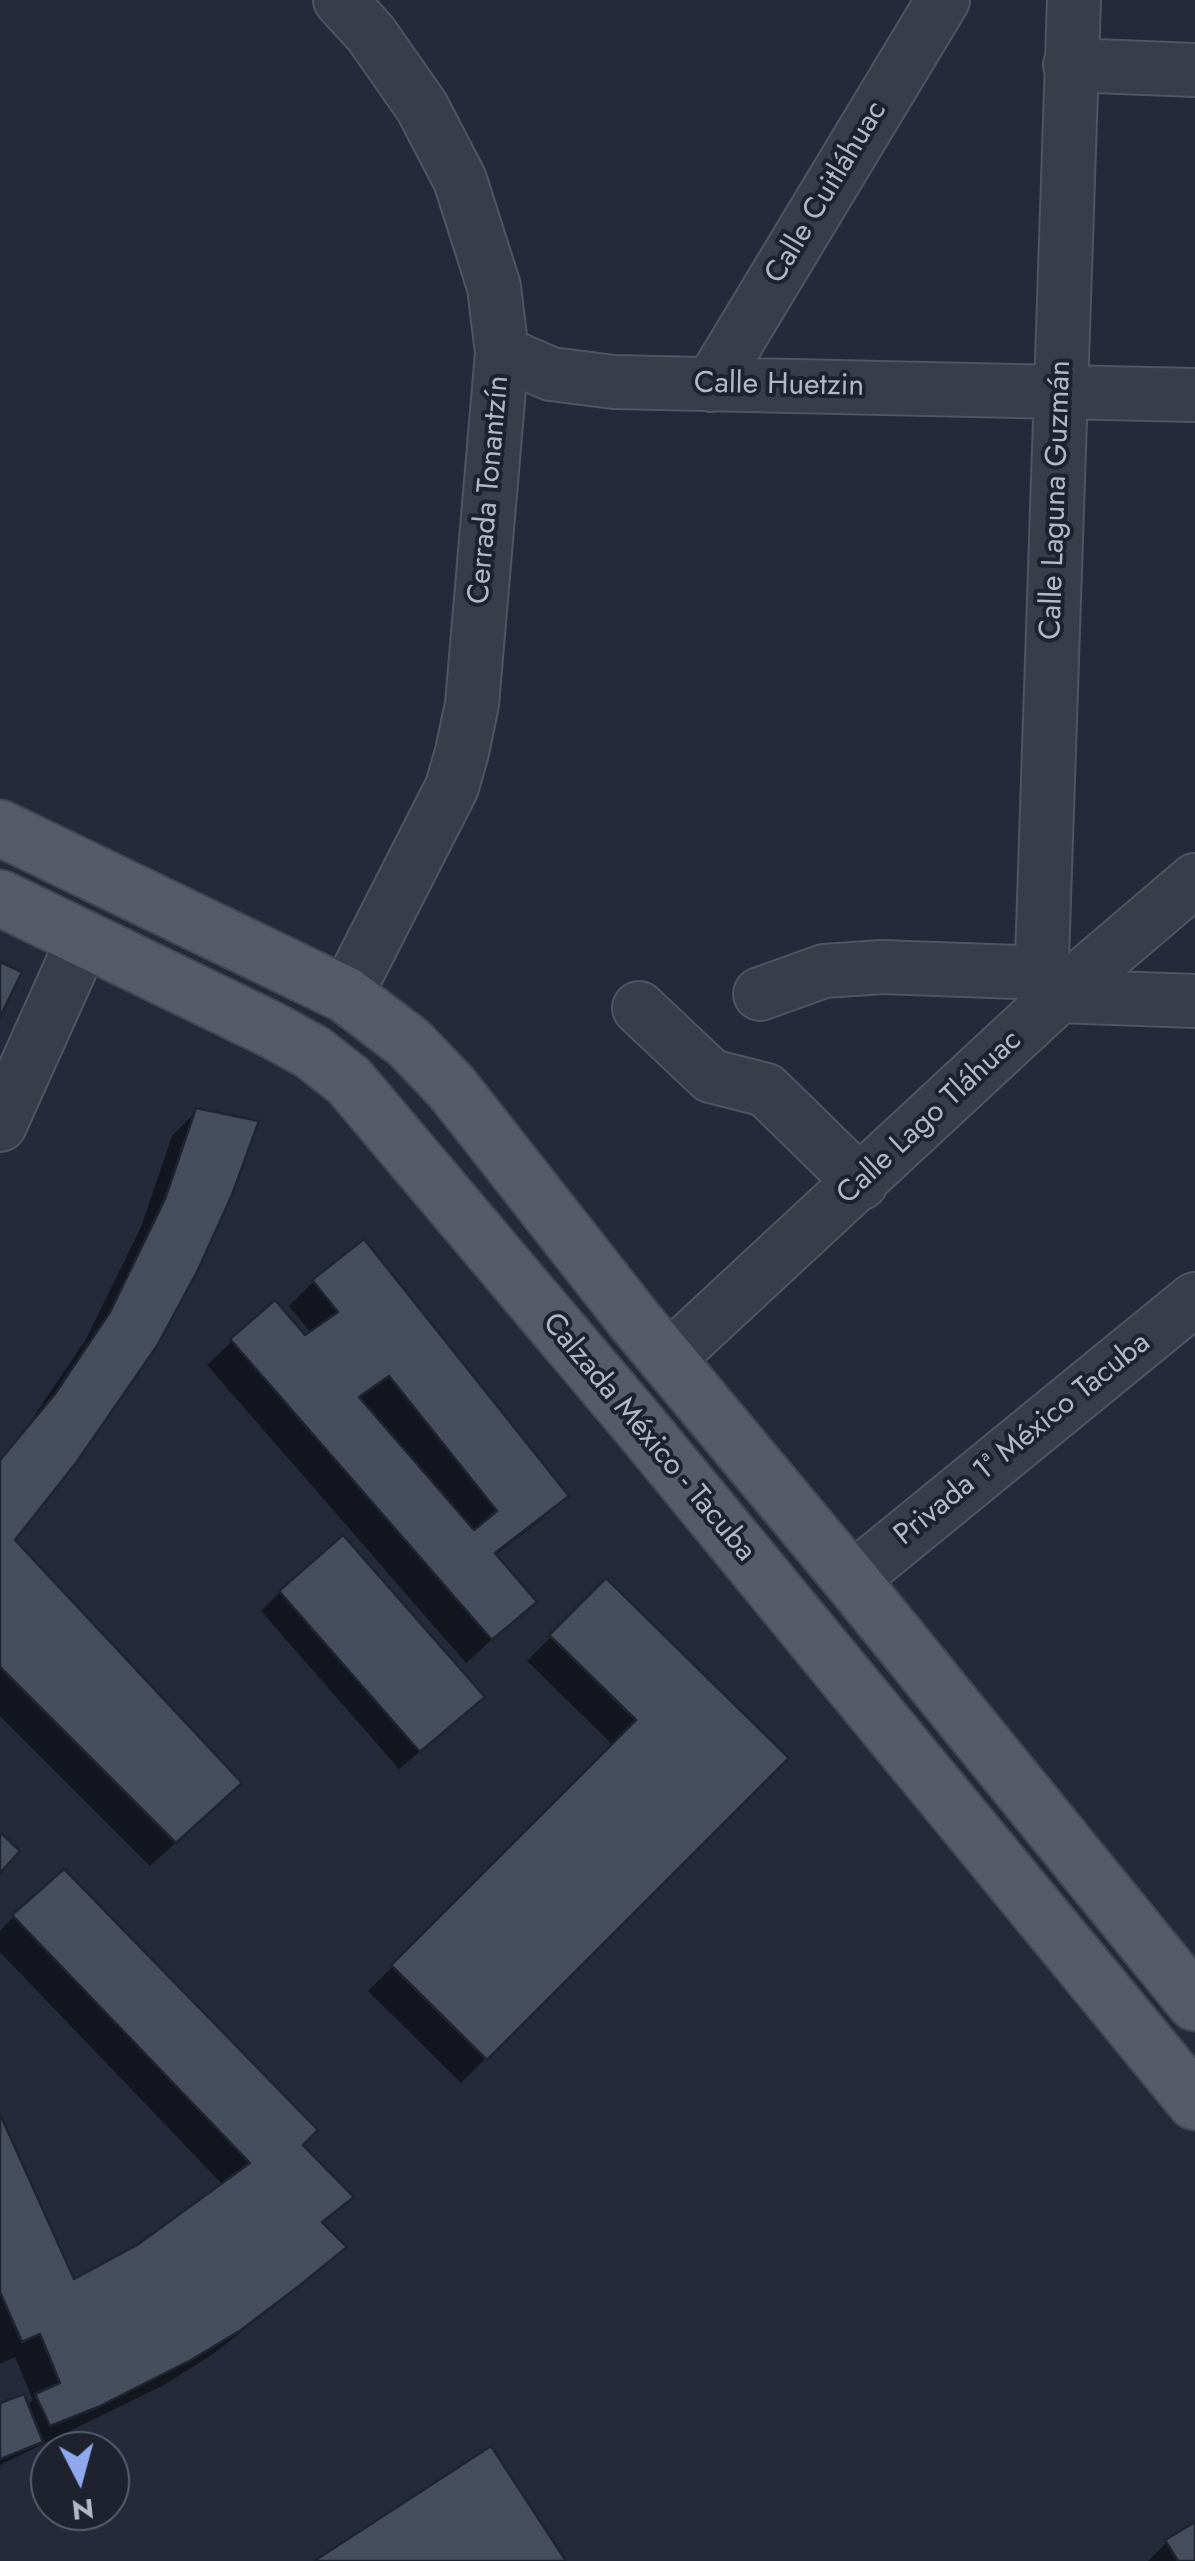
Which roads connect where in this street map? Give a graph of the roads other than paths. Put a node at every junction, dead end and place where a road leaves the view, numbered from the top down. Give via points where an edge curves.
1 (340, 0) edge
2 (943, 0) edge
3 (1074, 0) edge
4 (1070, 65) junction
5 (1195, 70) edge
6 (502, 352) junction
7 (711, 385) junction
8 (1061, 390) junction
9 (1195, 395) edge
10 (0, 828) edge
11 (1195, 880) edge
12 (0, 898) edge
13 (84, 938) junction
14 (1052, 985) junction
15 (760, 994) dead end
16 (346, 996) junction
17 (1195, 1001) edge
18 (640, 1008) dead end
19 (0, 1125) edge
20 (861, 1184) junction
21 (1195, 1300) edge
22 (668, 1359) junction
23 (851, 1580) junction
24 (1195, 2003) edge
25 (1195, 2102) edge

1 - 6 street, Cerrada Tonantzín via 422,107 460,180 494,286
2 - 7 street, Calle Cuitláhuac
3 - 4 street, Calle Laguna Guzmán
4 - 5 street
4 - 8 street, Calle Laguna Guzmán
6 - 7 street, Calle Huetzin via 551,374
6 - 16 street, Cerrada Tonantzín via 472,704 462,752 452,787
7 - 8 street, Calle Huetzin
8 - 9 street, Calle Huetzin
8 - 14 street, Calle Laguna Guzmán via 1042,939
10 - 16 main road
11 - 14 street, Calle Lago Tláhuac
12 - 13 main road, Calzada México - Tacuba
13 - 19 street
13 - 25 main road, Calzada México - Tacuba via 272,1030 349,1081
14 - 15 street via 882,967 824,971
14 - 17 street
14 - 20 street, Calle Lago Tláhuac
16 - 22 main road via 409,1043 452,1088
18 - 20 street via 711,1076 766,1090
20 - 22 street, Calle Lago Tláhuac
21 - 23 street, Privada 1ª México Tacuba
22 - 23 main road
23 - 24 main road

